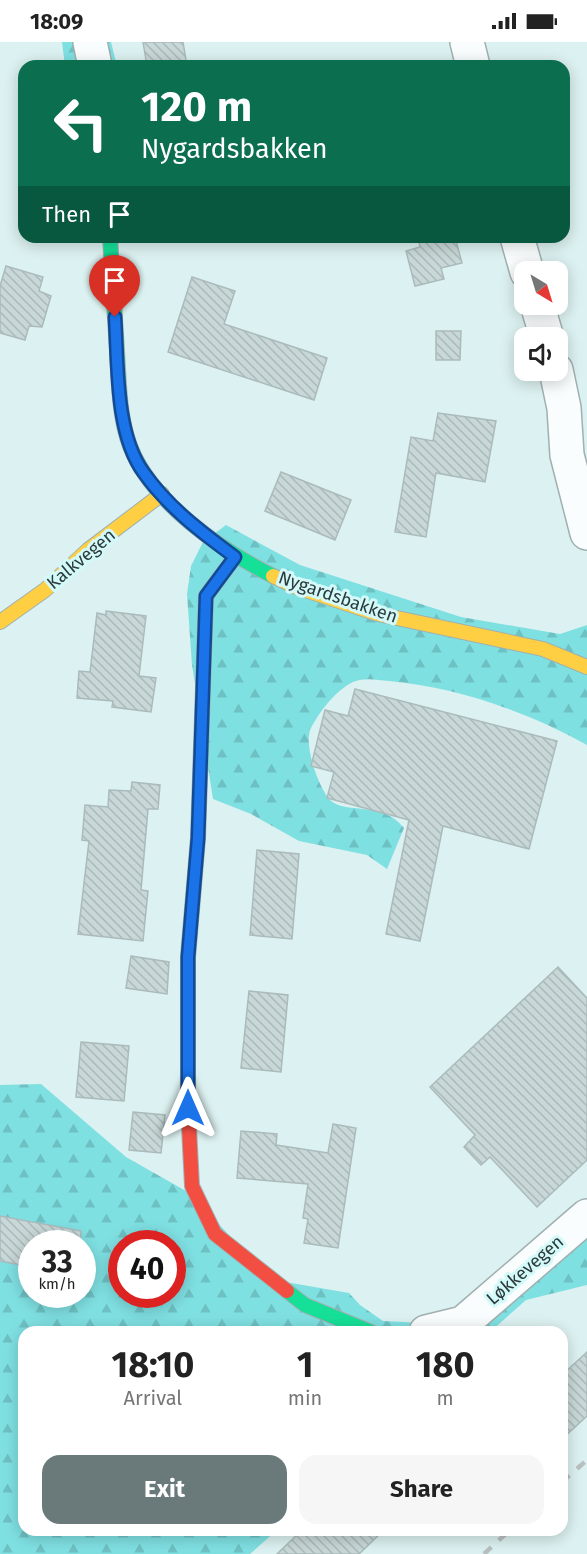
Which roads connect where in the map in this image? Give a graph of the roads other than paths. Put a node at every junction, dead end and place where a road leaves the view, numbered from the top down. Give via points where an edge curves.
1 (90, 42) edge
2 (467, 42) edge
3 (94, 60) edge
4 (472, 60) edge
5 (111, 243) edge
6 (519, 243) edge
7 (524, 261) edge
8 (562, 381) edge
9 (575, 407) edge
10 (162, 494) junction
11 (587, 533) edge
12 (235, 557) junction
13 (0, 622) edge
14 (587, 667) edge
15 (587, 1216) edge
16 (356, 1326) edge
17 (451, 1326) edge

1 - 3 street
2 - 4 street
5 - 10 street, Nygardsbakken via 120,403 130,446 143,472
6 - 7 street
8 - 9 street
9 - 11 street via 567,455
10 - 12 street, Nygardsbakken via 191,525
10 - 13 street, Kalkvegen
12 - 14 street, Nygardsbakken via 296,587 378,614 543,649
12 - 16 street via 206,596 198,838 188,957 192,1186 215,1234 305,1305
15 - 17 street, Løkkevegen via 463,1323

